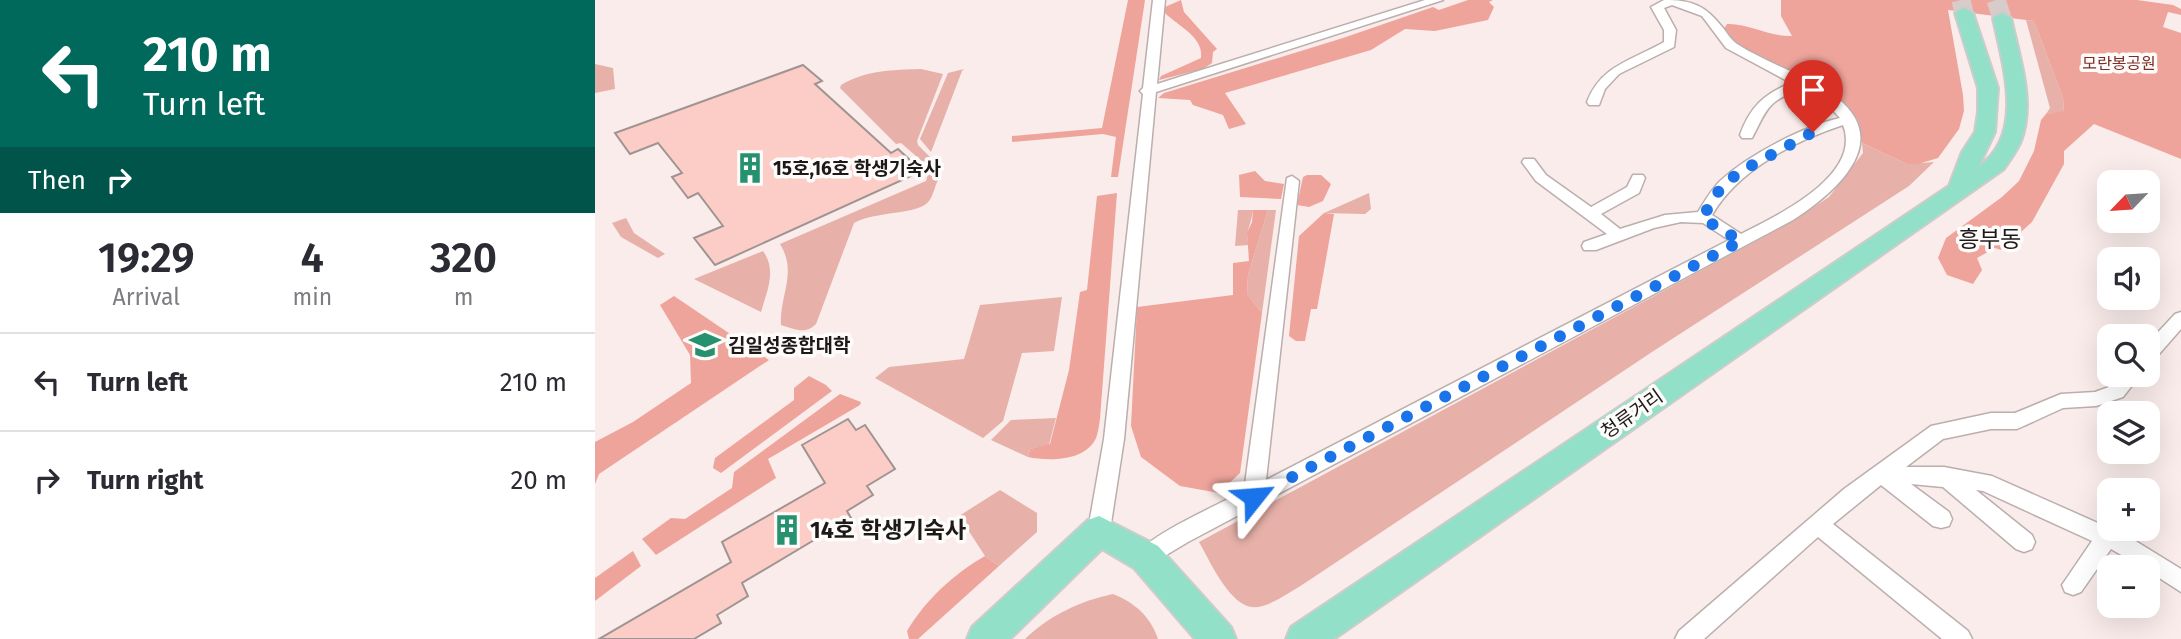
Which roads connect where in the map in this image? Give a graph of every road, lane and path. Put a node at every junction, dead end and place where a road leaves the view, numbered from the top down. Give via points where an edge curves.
1 (1159, 0) edge
2 (1437, 0) edge
3 (1963, 13) tunnel mouth
4 (2002, 18) tunnel mouth
5 (1801, 84) junction
6 (1147, 91) junction
7 (1594, 102) dead end
8 (1850, 120) junction
9 (1747, 135) dead end
10 (1529, 162) dead end
11 (1638, 178) dead end
12 (1292, 181) dead end
13 (1960, 187) junction
14 (1590, 214) junction
15 (1702, 218) junction
16 (1619, 236) junction
17 (1741, 241) junction
18 (1590, 246) dead end
19 (2181, 318) edge
20 (2160, 341) edge
21 (2120, 387) edge
22 (1880, 473) junction
23 (1944, 477) junction
24 (1254, 497) junction
25 (1941, 519) dead end
26 (1818, 524) junction
27 (1099, 530) junction
28 (2097, 531) edge
29 (2104, 541) edge
30 (2117, 541) edge
31 (2024, 542) dead end
32 (1146, 557) junction
33 (2181, 582) edge
34 (2073, 585) dead end
35 (985, 639) edge
36 (1219, 639) edge
37 (1304, 639) edge
38 (1687, 639) edge
39 (1960, 639) edge

1 - 6 street
2 - 6 street
3 - 13 main road via 1988,88 1988,112 1985,132
4 - 13 main road, 청류거리 via 2015,92 2011,140 1996,164
5 - 7 street via 1730,45 1706,14 1671,1 1657,7 1670,30 1670,44 1604,78
5 - 8 street via 1831,100
5 - 9 street via 1762,102
6 - 27 street via 1114,439
8 - 15 street via 1831,122 1738,173 1720,189
8 - 17 street via 1856,144 1836,178 1812,202
10 - 14 street via 1541,178
11 - 14 street via 1634,190
12 - 24 street
13 - 37 main road, 청류거리
14 - 16 street
15 - 16 street via 1672,218
15 - 17 street
16 - 18 street
17 - 24 street
19 - 20 street
21 - 22 street via 2096,400 2061,401 2017,421 1991,421 1938,432
22 - 23 street
22 - 25 street
22 - 26 street
23 - 28 street via 1985,482
23 - 31 street
24 - 32 street
26 - 38 street
26 - 39 street
27 - 32 main road
27 - 35 main road
29 - 34 street
30 - 33 street
32 - 36 main road

